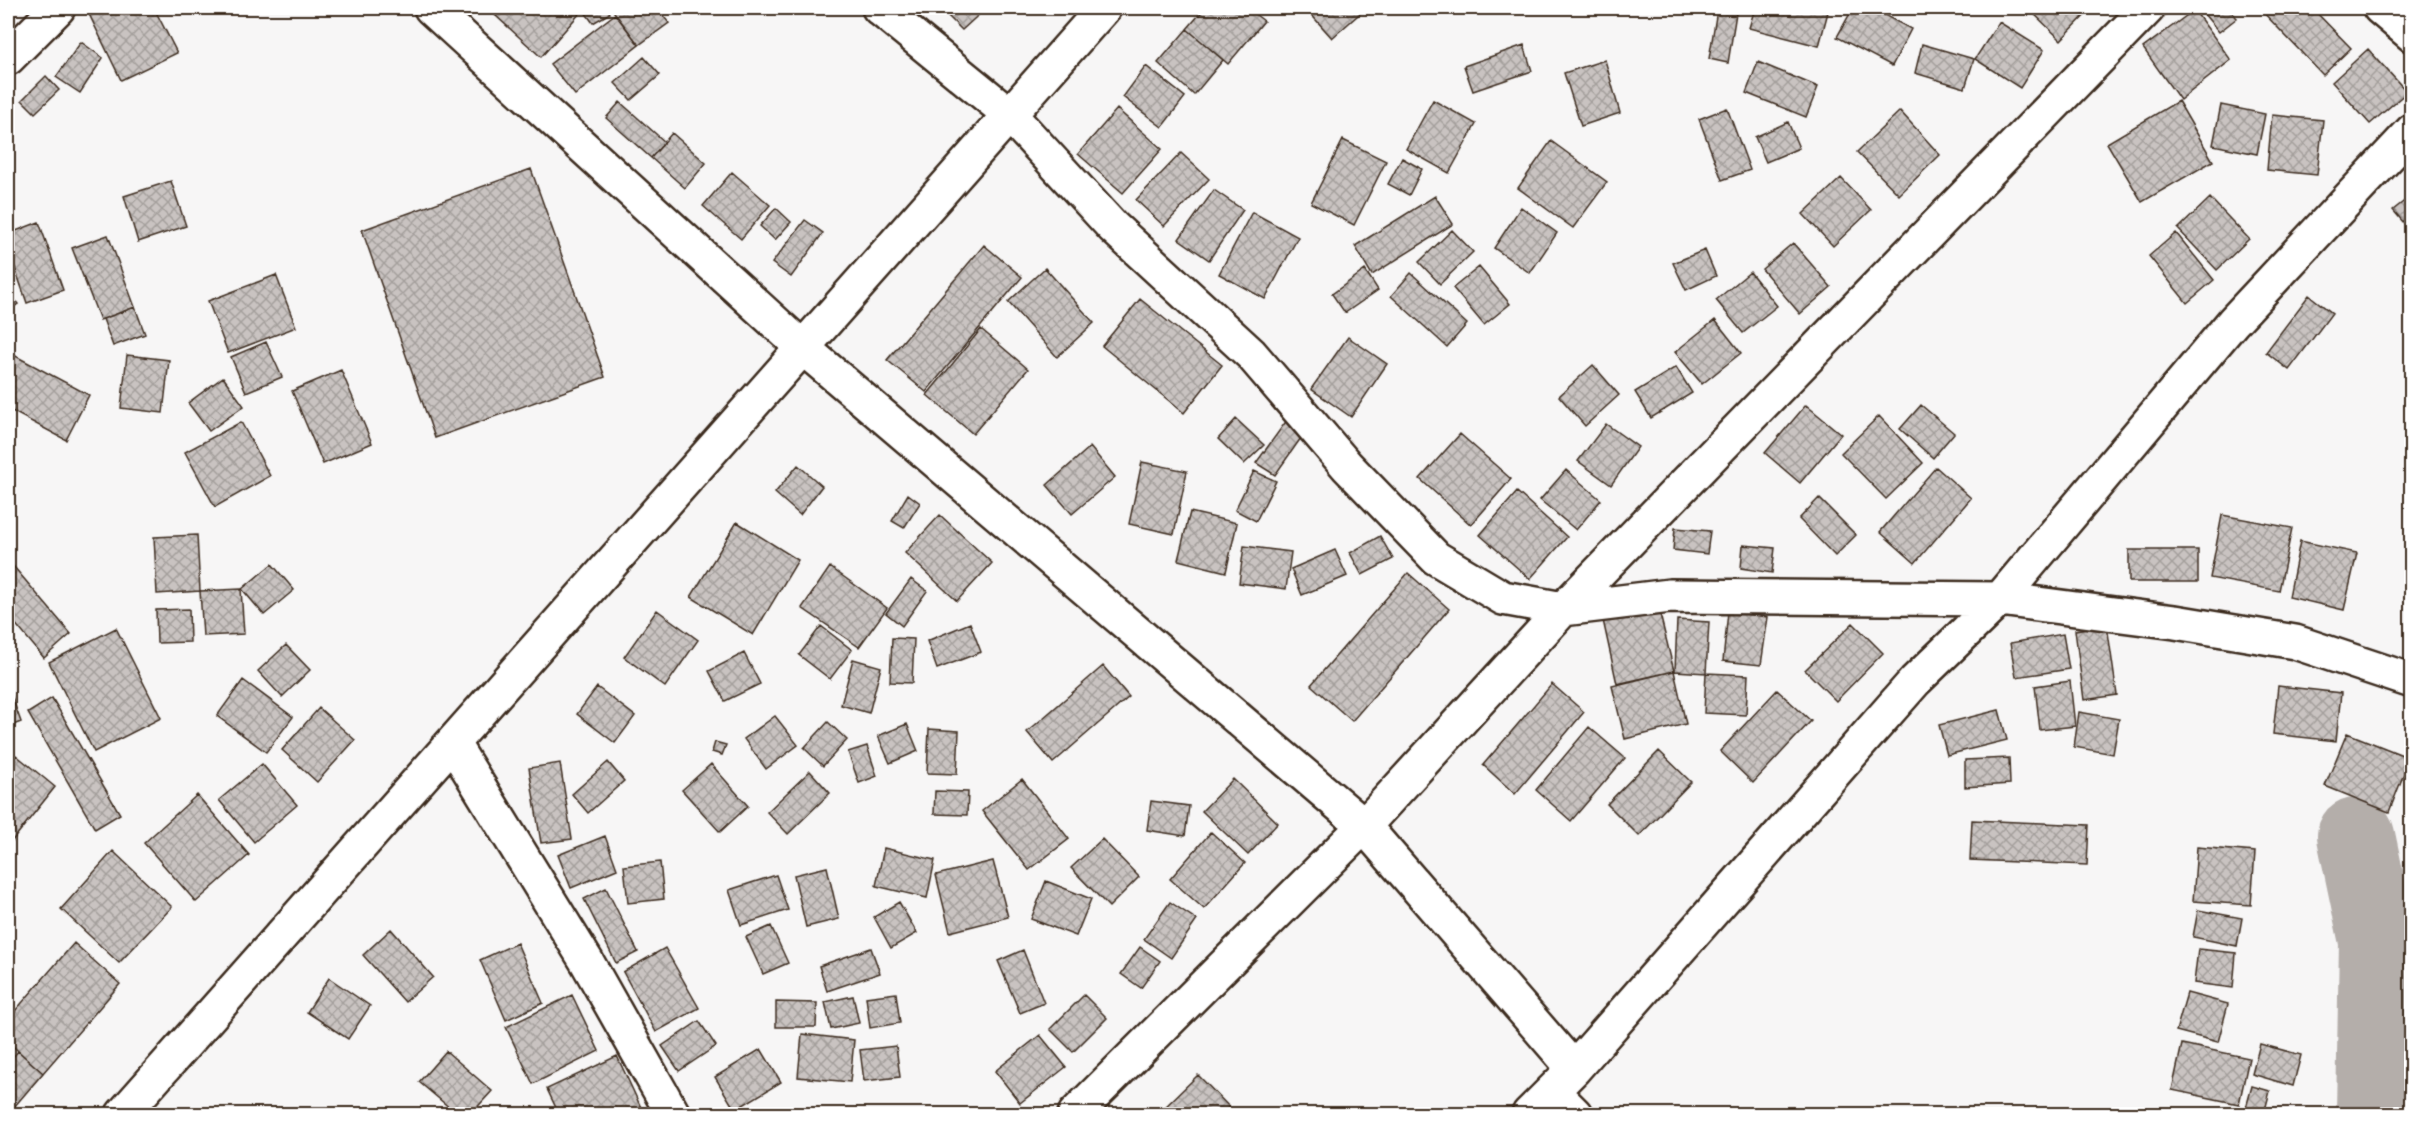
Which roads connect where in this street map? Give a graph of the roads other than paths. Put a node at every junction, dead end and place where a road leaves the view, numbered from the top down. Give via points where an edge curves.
1 (58, 8) edge
2 (431, 8) edge
3 (879, 8) edge
4 (1104, 8) edge
5 (2148, 8) edge
6 (2379, 8) edge
7 (2412, 35) edge
8 (8, 58) edge
9 (1009, 114) junction
10 (2412, 131) edge
11 (803, 348) junction
12 (2000, 599) junction
13 (1563, 609) junction
14 (2412, 681) edge
15 (453, 744) junction
16 (1364, 826) junction
17 (1563, 1080) junction
18 (123, 1114) edge
19 (673, 1114) edge
20 (1075, 1114) edge
21 (1529, 1114) edge
22 (1575, 1114) edge

1 - 8 street
2 - 11 street
3 - 9 street
4 - 9 street
5 - 13 street
6 - 7 street
9 - 11 street
9 - 13 street via 1113,227 1251,354 1347,466 1436,558 1503,597
10 - 12 street via 2233,322
11 - 15 street
11 - 16 street
12 - 13 street via 1670,596
12 - 14 street via 2295,642
12 - 17 street via 1915,681
13 - 16 street
15 - 18 street
15 - 19 street via 587,962
16 - 17 street
16 - 20 street
17 - 21 street
17 - 22 street

